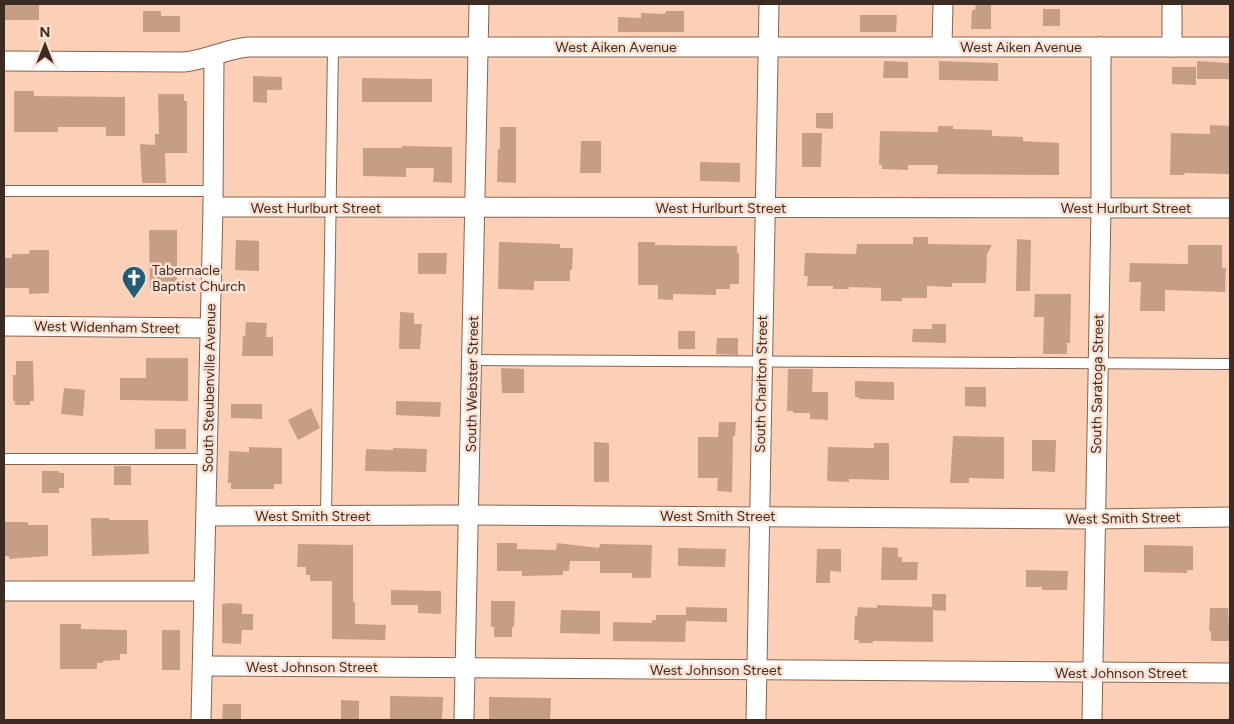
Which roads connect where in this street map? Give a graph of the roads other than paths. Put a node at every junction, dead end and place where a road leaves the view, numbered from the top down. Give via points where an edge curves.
1 (479, 4) edge
2 (769, 4) edge
3 (943, 4) edge
4 (1172, 4) edge
5 (942, 46) junction
6 (332, 47) junction
7 (479, 47) junction
8 (768, 47) junction
9 (1101, 47) junction
10 (1172, 47) junction
11 (1230, 47) edge
12 (214, 55) junction
13 (4, 61) edge
14 (4, 191) edge
15 (212, 199) junction
16 (330, 208) junction
17 (476, 208) junction
18 (766, 208) junction
19 (1100, 208) junction
20 (1230, 208) edge
21 (4, 326) edge
22 (210, 328) junction
23 (473, 360) junction
24 (762, 363) junction
25 (1098, 364) junction
26 (1230, 364) edge
27 (4, 459) edge
28 (207, 459) junction
29 (469, 515) junction
30 (206, 516) junction
31 (326, 516) junction
32 (758, 517) junction
33 (1230, 517) edge
34 (1095, 519) junction
35 (4, 591) edge
36 (204, 591) junction
37 (203, 666) junction
38 (466, 668) junction
39 (756, 670) junction
40 (1092, 672) junction
41 (1230, 673) edge
42 (201, 720) edge
43 (464, 720) edge
44 (756, 720) edge
45 (1092, 720) edge

1 - 7 street, South Webster Street
2 - 8 street, South Charlton Street
3 - 5 street
4 - 10 street
5 - 8 street, West Aiken Avenue
5 - 9 street, West Aiken Avenue
6 - 7 street, West Aiken Avenue
6 - 12 street, West Aiken Avenue via 248,47
6 - 16 lane
7 - 8 street, West Aiken Avenue
7 - 17 street, South Webster Street
8 - 18 street, South Charlton Street
9 - 10 street, West Aiken Avenue
9 - 19 street, South Saratoga Street
10 - 11 street, West Aiken Avenue
12 - 13 street, West Aiken Avenue via 184,62
12 - 15 street, South Steubenville Avenue
14 - 15 lane
15 - 16 street, West Hurlburt Street
15 - 22 street, South Steubenville Avenue
16 - 17 street, West Hurlburt Street
16 - 31 lane
17 - 18 street, West Hurlburt Street
17 - 23 street, South Webster Street
18 - 19 street, West Hurlburt Street
18 - 24 street, South Charlton Street
19 - 20 street, West Hurlburt Street
19 - 25 street, South Saratoga Street
21 - 22 street, West Widenham Street
22 - 28 street, South Steubenville Avenue
23 - 24 lane
23 - 29 street, South Webster Street
24 - 25 lane
24 - 32 street, South Charlton Street
25 - 26 lane
25 - 34 street, South Saratoga Street
27 - 28 lane
28 - 30 street, South Steubenville Avenue
29 - 31 street, West Smith Street
29 - 32 street, West Smith Street
29 - 38 street, South Webster Street
30 - 31 street, West Smith Street
30 - 36 street, South Steubenville Avenue
32 - 34 street, West Smith Street
32 - 39 street, South Charlton Street
33 - 34 street, West Smith Street
34 - 40 street, South Saratoga Street
35 - 36 street
36 - 37 street, South Steubenville Avenue
37 - 38 street, West Johnson Street
37 - 42 street, South Steubenville Avenue
38 - 39 street, West Johnson Street
38 - 43 street, South Webster Street
39 - 40 street, West Johnson Street
39 - 44 street, South Charlton Street
40 - 41 street, West Johnson Street
40 - 45 street, South Saratoga Street

